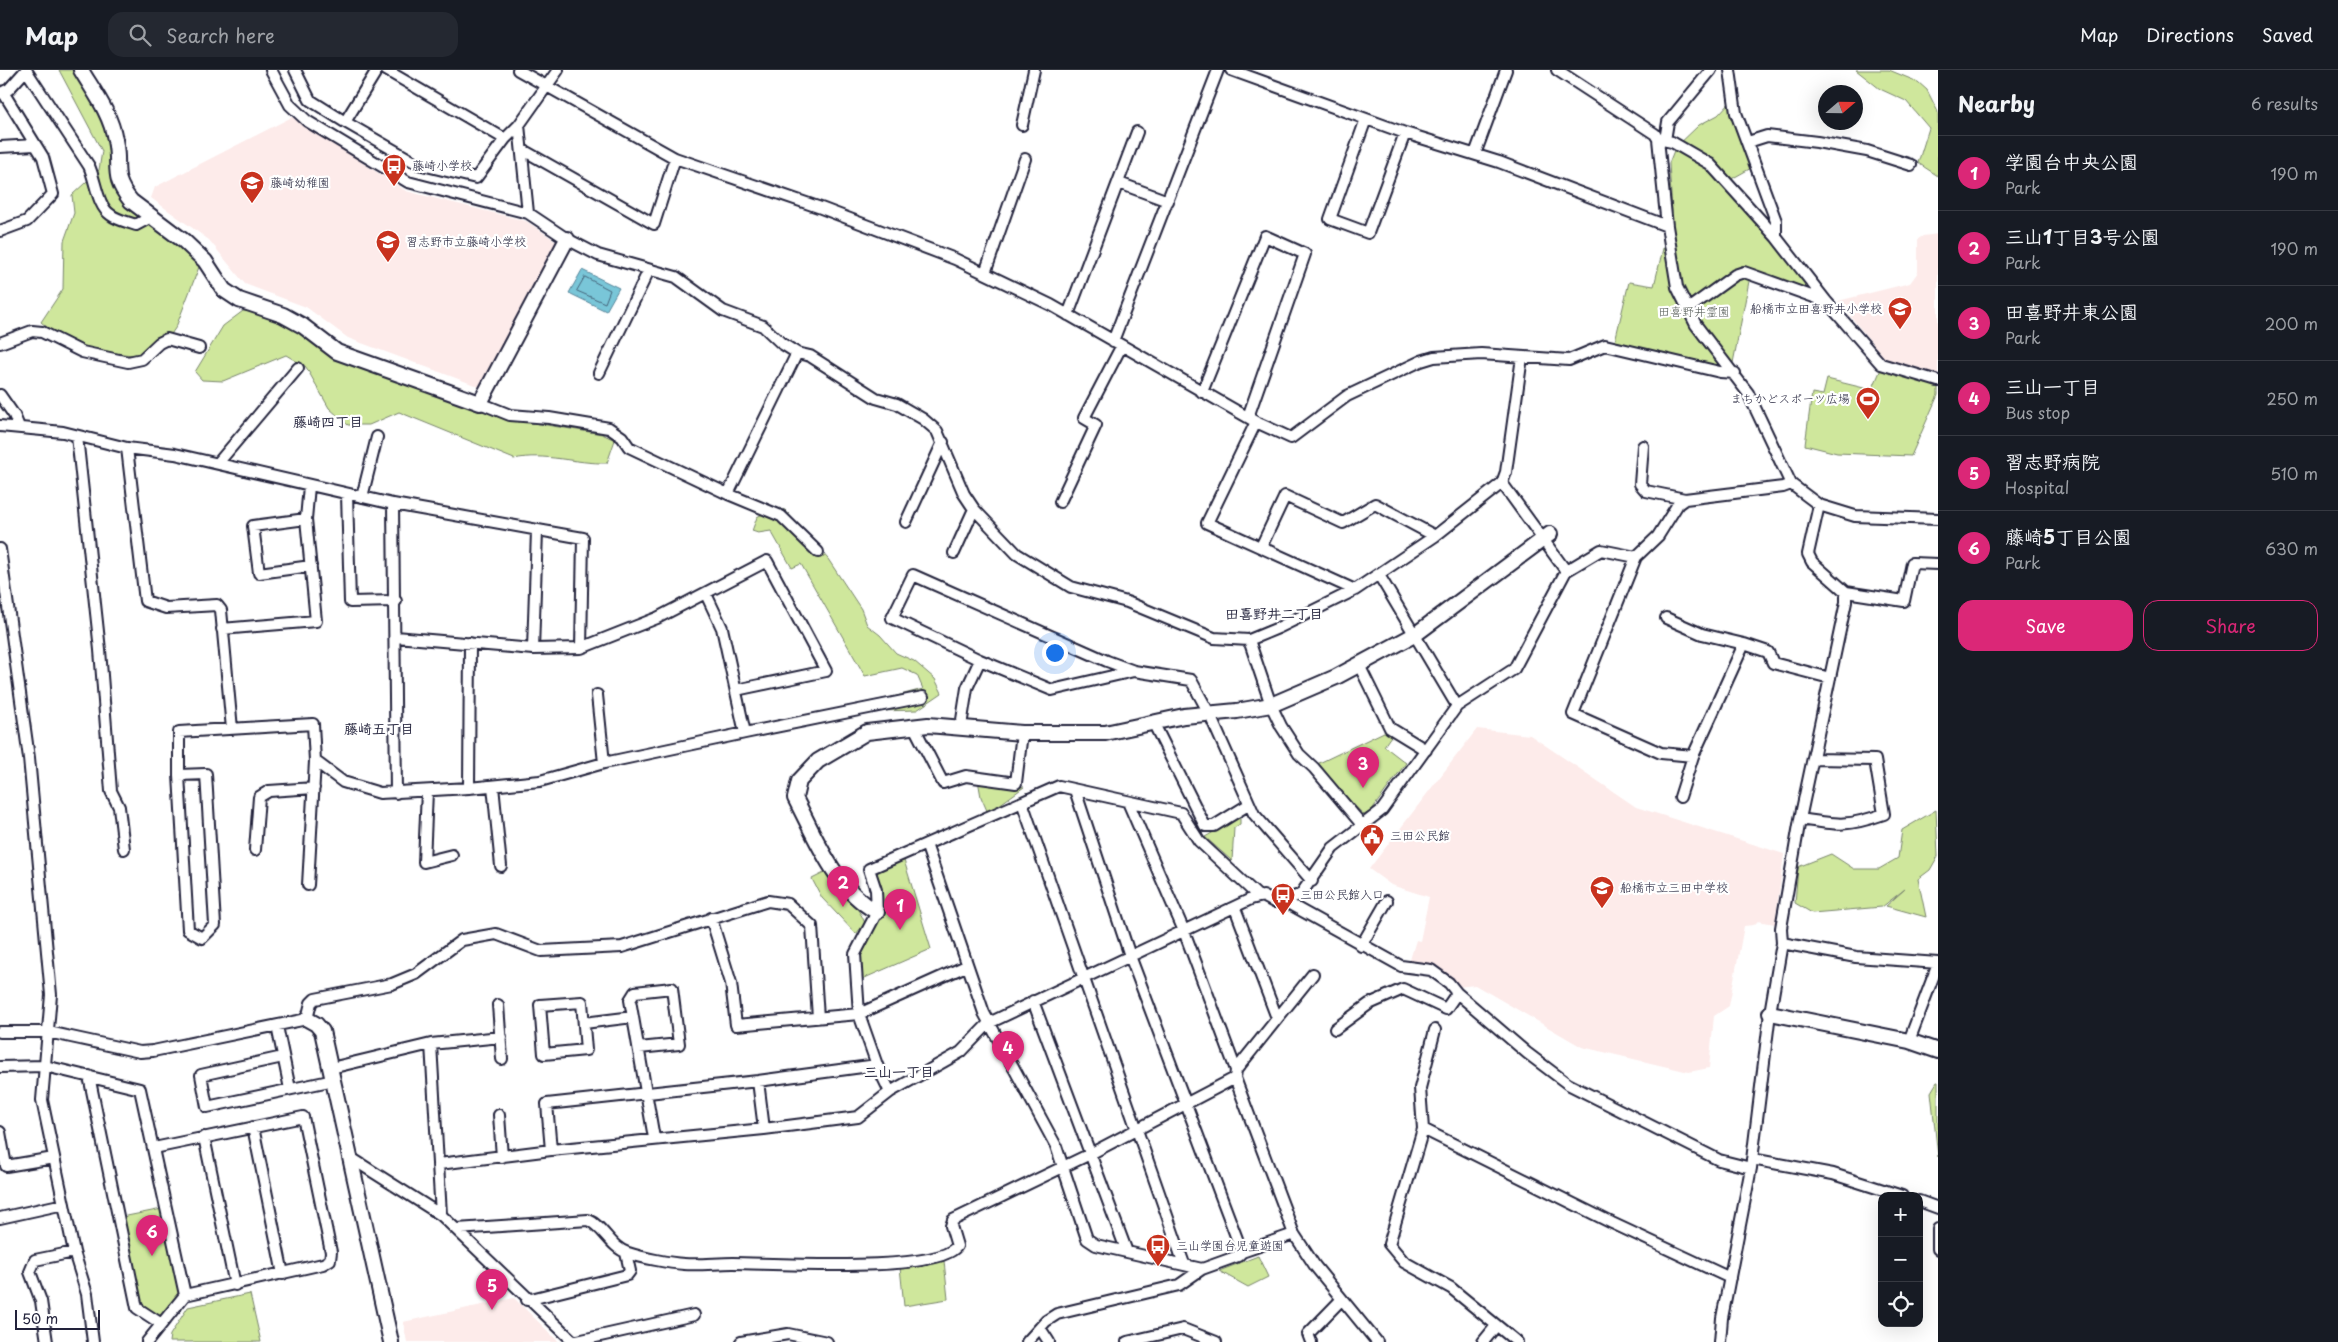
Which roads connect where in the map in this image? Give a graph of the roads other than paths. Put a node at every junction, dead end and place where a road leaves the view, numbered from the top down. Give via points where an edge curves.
1 (26, 70) edge
2 (81, 70) edge
3 (271, 70) edge
4 (295, 70) edge
5 (377, 70) edge
6 (386, 70) edge
7 (518, 70) edge
8 (558, 70) edge
9 (1034, 70) edge
10 (1218, 70) edge
11 (1231, 70) edge
12 (1506, 70) edge
13 (1556, 70) edge
14 (1711, 70) edge
15 (1730, 70) edge
16 (546, 86) junction
17 (1, 93) edge
18 (1366, 119) junction
19 (345, 122) junction
20 (519, 125) junction
21 (1022, 125) dead end
22 (1137, 132) dead end
23 (1405, 133) junction
24 (505, 139) junction
25 (1661, 140) junction
26 (1748, 142) junction
27 (35, 146) junction
28 (0, 147) edge
29 (523, 150) junction
30 (1476, 154) junction
31 (676, 158) junction
32 (1025, 160) dead end
33 (1911, 165) dead end
34 (1119, 182) junction
35 (1168, 201) junction
36 (528, 213) junction
37 (151, 217) junction
38 (1666, 226) junction
39 (0, 231) edge
40 (1776, 236) junction
41 (567, 239) junction
42 (649, 270) junction
43 (985, 273) junction
44 (1826, 301) junction
45 (1688, 309) junction
46 (1068, 315) junction
47 (0, 343) edge
48 (1117, 344) junction
49 (199, 348) dead end
50 (797, 353) junction
51 (1522, 357) junction
52 (298, 368) dead end
53 (599, 373) dead end
54 (1735, 373) junction
55 (1938, 381) edge
56 (1202, 392) junction
57 (0, 395) edge
58 (480, 403) junction
59 (1252, 420) junction
60 (0, 426) edge
61 (19, 427) junction
62 (77, 436) junction
63 (377, 437) dead end
64 (943, 442) junction
65 (1643, 446) dead end
66 (127, 448) junction
67 (218, 464) junction
68 (1502, 483) junction
69 (1791, 484) junction
70 (309, 486) junction
71 (347, 494) junction
72 (728, 494) junction
73 (362, 497) junction
74 (1685, 499) junction
75 (1060, 502) dead end
76 (393, 504) junction
77 (1819, 505) junction
78 (974, 510) junction
79 (306, 519) junction
80 (1938, 519) edge
81 (906, 522) dead end
82 (537, 531) junction
83 (1435, 536) junction
84 (1547, 537) junction
85 (1261, 547) junction
86 (0, 549) edge
87 (818, 552) dead end
88 (954, 553) dead end
89 (1636, 557) junction
90 (1938, 564) edge
91 (311, 566) junction
92 (1566, 571) junction
93 (1378, 575) junction
94 (1355, 590) junction
95 (1846, 592) junction
96 (706, 594) junction
97 (396, 601) junction
98 (1666, 618) dead end
99 (222, 629) junction
100 (1416, 634) junction
101 (396, 637) junction
102 (1249, 640) junction
103 (470, 643) junction
104 (1744, 644) junction
105 (581, 648) junction
106 (533, 649) junction
107 (980, 660) junction
108 (1360, 665) junction
109 (1134, 671) junction
110 (1830, 678) junction
111 (736, 690) junction
112 (597, 694) dead end
113 (923, 697) dead end
114 (1271, 704) junction
115 (1457, 706) junction
116 (1209, 712) junction
117 (1153, 722) junction
118 (961, 726) junction
119 (914, 727) junction
120 (232, 729) junction
121 (745, 733) junction
122 (1022, 733) junction
123 (1426, 750) junction
124 (1693, 756) junction
125 (1814, 758) junction
126 (316, 761) junction
127 (604, 763) junction
128 (179, 775) junction
129 (493, 786) junction
130 (314, 788) junction
131 (469, 788) junction
132 (427, 790) junction
133 (1076, 790) junction
134 (396, 793) junction
135 (1680, 797) dead end
136 (1022, 802) junction
137 (1128, 802) junction
138 (1248, 805) junction
139 (1800, 819) junction
140 (1363, 826) junction
141 (926, 844) junction
142 (124, 849) dead end
143 (255, 850) dead end
144 (452, 855) dead end
145 (501, 866) dead end
146 (1312, 881) junction
147 (308, 885) dead end
148 (1259, 897) junction
149 (1284, 901) junction
150 (1386, 901) dead end
151 (1235, 908) junction
152 (877, 912) junction
153 (711, 918) junction
154 (1184, 931) junction
155 (1782, 942) junction
156 (1361, 946) junction
157 (1130, 956) junction
158 (1938, 964) edge
159 (966, 966) junction
160 (1314, 974) dead end
161 (1084, 978) junction
162 (1457, 993) junction
163 (1033, 1002) junction
164 (498, 1005) dead end
165 (1770, 1013) junction
166 (859, 1014) junction
167 (633, 1017) junction
168 (818, 1018) junction
169 (1276, 1018) junction
170 (307, 1019) junction
171 (584, 1023) junction
172 (989, 1023) junction
173 (277, 1026) junction
174 (1335, 1029) dead end
175 (1435, 1030) dead end
176 (0, 1032) edge
177 (48, 1032) junction
178 (501, 1037) junction
179 (1909, 1041) junction
180 (432, 1044) junction
181 (638, 1048) junction
182 (1938, 1052) edge
183 (283, 1057) junction
184 (502, 1060) dead end
185 (877, 1065) junction
186 (45, 1066) junction
187 (0, 1067) edge
188 (332, 1074) junction
189 (1236, 1074) junction
190 (89, 1076) junction
191 (758, 1081) junction
192 (290, 1089) junction
193 (890, 1092) junction
194 (647, 1093) junction
195 (1186, 1104) junction
196 (499, 1115) dead end
197 (253, 1127) junction
198 (764, 1129) junction
199 (1423, 1129) junction
200 (1137, 1130) junction
201 (0, 1132) edge
202 (204, 1137) junction
203 (654, 1138) junction
204 (154, 1148) junction
205 (550, 1150) junction
206 (1090, 1154) junction
207 (502, 1157) junction
208 (54, 1158) junction
209 (352, 1158) junction
210 (440, 1164) junction
211 (1751, 1164) junction
212 (1064, 1167) junction
213 (1889, 1192) edge
214 (1923, 1202) edge
215 (64, 1204) junction
216 (1938, 1208) edge
217 (441, 1215) junction
218 (0, 1218) edge
219 (457, 1229) junction
220 (1938, 1229) edge
221 (1294, 1234) junction
222 (1938, 1249) edge
223 (74, 1252) junction
224 (1126, 1252) junction
225 (1242, 1252) junction
226 (626, 1253) junction
227 (1184, 1264) junction
228 (1202, 1270) junction
229 (283, 1274) junction
230 (1730, 1278) junction
231 (235, 1284) junction
232 (185, 1295) junction
233 (1342, 1299) junction
234 (527, 1300) junction
235 (694, 1315) dead end
236 (160, 1324) junction
237 (1496, 1326) junction
238 (1040, 1328) junction
239 (1168, 1338) edge
240 (47, 1342) edge
241 (93, 1342) edge
242 (147, 1342) edge
243 (392, 1342) edge
244 (573, 1342) edge
245 (741, 1342) edge
246 (826, 1342) edge
247 (1027, 1342) edge
248 (1049, 1342) edge
249 (1127, 1342) edge
250 (1216, 1342) edge
251 (1312, 1342) edge
252 (1377, 1342) edge
253 (1483, 1342) edge
254 (1517, 1342) edge
255 (1720, 1342) edge

1 - 17 street
1 - 37 street via 89,166 102,206 111,216 136,226
2 - 37 street via 106,111 116,140 116,176 132,201
3 - 36 street via 290,105 307,121 408,182
4 - 19 street via 310,100
5 - 19 street
6 - 24 street
7 - 16 street
8 - 16 street
9 - 21 street
10 - 35 street
11 - 18 street
12 - 30 street
13 - 25 street via 1651,130
14 - 25 street via 1668,122
15 - 26 street via 1736,112
16 - 20 street
16 - 31 street
17 - 27 street
18 - 23 street
18 - 23 street via 1330,219 1368,233
19 - 24 street via 418,164 476,178
20 - 24 street
20 - 29 street
22 - 34 street
23 - 30 street
25 - 38 street
25 - 40 street via 1710,164
26 - 33 street via 1767,136 1817,142 1867,151
26 - 40 street via 1776,221
27 - 28 street
27 - 39 street via 43,157 53,194 27,221
29 - 31 street via 654,224
29 - 36 street
30 - 38 street
31 - 43 street via 861,222
32 - 43 street
34 - 35 street
34 - 46 street
35 - 48 street
36 - 41 street
37 - 58 street via 199,254 224,290 239,300 302,326 337,352
38 - 45 street via 1677,287
40 - 44 street
41 - 42 street via 598,255
41 - 58 street
42 - 50 street via 676,277 723,311 763,326
42 - 53 street
43 - 46 street
44 - 45 street via 1744,272
44 - 55 street via 1881,364
45 - 54 street via 1696,325
46 - 48 street
47 - 49 street via 32,331 42,332 82,352 128,362 142,359 168,339
48 - 56 street
48 - 75 street via 1084,418 1096,425
50 - 64 street via 810,356 876,398 897,404 923,419 937,431
50 - 72 street
51 - 54 street via 1569,360 1605,345
51 - 59 street via 1481,354 1421,361 1347,396 1291,438
51 - 68 street
52 - 67 street
54 - 69 street via 1748,393
56 - 59 street
56 - 59 street via 1265,236 1305,254
57 - 61 street
58 - 72 street via 510,415 609,428 622,436 629,447
59 - 85 street via 1207,523
60 - 61 street
61 - 62 street
62 - 66 street
62 - 142 street via 112,791 119,807
63 - 73 street
64 - 78 street
64 - 81 street
65 - 74 street via 1640,484 1646,491
66 - 67 street
66 - 99 street via 146,601 166,608 217,605 221,610
67 - 70 street
68 - 83 street
68 - 84 street
69 - 74 street
69 - 77 street
70 - 71 street
70 - 79 street
71 - 73 street
71 - 97 street via 350,602
72 - 87 street via 782,516
73 - 76 street
74 - 89 street via 1678,504 1658,536
76 - 82 street
76 - 97 street
77 - 80 street via 1855,516
77 - 95 street via 1808,554 1812,562
78 - 88 street
78 - 102 street via 1017,554 1071,587 1127,602 1214,638
79 - 91 street
79 - 91 street via 253,526 259,573
82 - 105 street via 583,538
82 - 106 street
83 - 85 street via 1375,504 1343,523 1285,496
83 - 93 street
84 - 92 street
84 - 100 street
85 - 94 street
86 - 177 street via 29,758 51,995
89 - 92 street via 1601,550
89 - 124 street via 1573,714 1662,753
90 - 95 street via 1912,563 1904,601
91 - 99 street via 316,621
92 - 115 street via 1514,669
93 - 94 street
93 - 100 street
94 - 102 street
95 - 110 street
96 - 105 street via 657,618
96 - 111 street via 722,628
96 - 111 street via 767,561 826,671
97 - 101 street
98 - 104 street via 1702,634
99 - 120 street
100 - 108 street
100 - 115 street
101 - 103 street
101 - 134 street
102 - 114 street
103 - 106 street
103 - 131 street
104 - 110 street via 1768,652 1773,663
104 - 124 street
105 - 106 street
107 - 109 street via 1052,690
107 - 109 street via 892,618 913,575
107 - 118 street via 967,688
108 - 114 street
108 - 123 street via 1390,728
109 - 116 street via 1190,680
110 - 125 street
111 - 121 street
112 - 127 street
113 - 121 street
114 - 116 street
114 - 140 street via 1299,754
115 - 123 street
116 - 117 street
116 - 138 street
117 - 122 street via 1105,733
117 - 138 street via 1205,826 1214,826
118 - 119 street via 928,724
118 - 122 street
119 - 122 street via 942,783 966,776 1016,783
119 - 152 street via 867,732 818,761 799,781 796,790 795,798 840,882 860,903
120 - 126 street via 313,724
120 - 128 street via 179,732
121 - 127 street
123 - 140 street via 1382,810
124 - 135 street
125 - 139 street
125 - 139 street via 1875,760 1884,814 1842,825
126 - 130 street
126 - 134 street via 343,782 380,793
127 - 129 street via 540,781
128 - 128 street via 188,930 202,938 215,925 206,774
129 - 131 street
129 - 145 street
130 - 143 street via 269,790 259,797
130 - 147 street
131 - 132 street
132 - 134 street
132 - 144 street via 424,862
133 - 136 street via 1060,786
133 - 137 street
133 - 157 street
136 - 141 street
136 - 161 street
137 - 148 street via 1182,813 1199,842
137 - 154 street
138 - 146 street
139 - 155 street via 1781,928
140 - 146 street via 1332,848
141 - 152 street via 869,869 876,890
141 - 159 street
146 - 149 street via 1301,894
148 - 149 street via 1274,902
148 - 151 street
149 - 156 street
150 - 156 street
151 - 154 street
151 - 169 street
152 - 166 street via 855,954
153 - 168 street via 731,983 736,1024
153 - 168 street via 768,900 788,904 812,926
153 - 170 street via 622,947 540,951 496,934 462,940 416,974 392,984 315,999 311,1002
154 - 157 street
154 - 189 street
155 - 158 street via 1856,957
155 - 165 street
156 - 162 street via 1400,966 1431,970
157 - 161 street
157 - 195 street
158 - 179 street
159 - 166 street
159 - 172 street
160 - 169 street
161 - 163 street
161 - 200 street
162 - 174 street via 1446,1009 1403,989 1369,1004
162 - 211 street via 1568,1084 1720,1160
163 - 172 street
163 - 206 street
164 - 178 street
165 - 179 street
165 - 211 street
166 - 168 street
166 - 185 street
167 - 171 street
167 - 181 street
167 - 181 street via 630,1000 635,992 672,988 679,1044
169 - 189 street
170 - 173 street
170 - 188 street via 322,1032
171 - 171 street via 582,1002 540,1005 544,1054 586,1050
172 - 193 street via 961,1052
172 - 212 street via 1056,1146
173 - 177 street via 140,1052
173 - 183 street
175 - 199 street via 1420,1088
176 - 177 street
177 - 186 street
178 - 180 street
178 - 184 street
179 - 182 street
180 - 188 street
180 - 210 street
181 - 194 street
183 - 192 street
183 - 192 street via 200,1075 207,1107
185 - 191 street
185 - 193 street
186 - 187 street
186 - 190 street
186 - 208 street via 42,1100
188 - 192 street
188 - 209 street
189 - 195 street
189 - 221 street
190 - 204 street via 140,1089
190 - 236 street via 137,1308
191 - 194 street
191 - 198 street
193 - 198 street via 858,1117
194 - 203 street
194 - 205 street via 547,1104
195 - 200 street
195 - 225 street
196 - 207 street
197 - 202 street
197 - 229 street
197 - 229 street via 303,1117 331,1252 330,1260 323,1264
198 - 203 street
199 - 230 street
199 - 237 street via 1389,1244 1404,1262 1451,1288
200 - 206 street
200 - 227 street
201 - 208 street via 6,1166
202 - 204 street
202 - 231 street
203 - 205 street
204 - 232 street
205 - 207 street
206 - 212 street
206 - 224 street
207 - 210 street
208 - 215 street
209 - 217 street
209 - 243 street
210 - 217 street
211 - 213 street via 1832,1174
211 - 230 street
212 - 224 street via 1087,1240
212 - 226 street via 952,1220 955,1250 929,1258 897,1263 821,1266 682,1264
214 - 216 street
215 - 218 street
215 - 223 street
217 - 219 street
219 - 226 street via 588,1220
219 - 234 street
220 - 222 street
221 - 225 street
221 - 233 street
223 - 240 street via 35,1260 30,1272 41,1301
223 - 241 street via 87,1294
224 - 227 street
225 - 228 street
226 - 234 street via 630,1271 627,1275
227 - 228 street
228 - 238 street via 1180,1285 1057,1314
229 - 231 street
230 - 255 street
231 - 232 street
232 - 236 street
233 - 251 street via 1308,1334
233 - 252 street
234 - 244 street
235 - 244 street
236 - 242 street
237 - 253 street
237 - 254 street
238 - 247 street
238 - 248 street
239 - 249 street
239 - 250 street via 1183,1329
245 - 246 street via 788,1334

